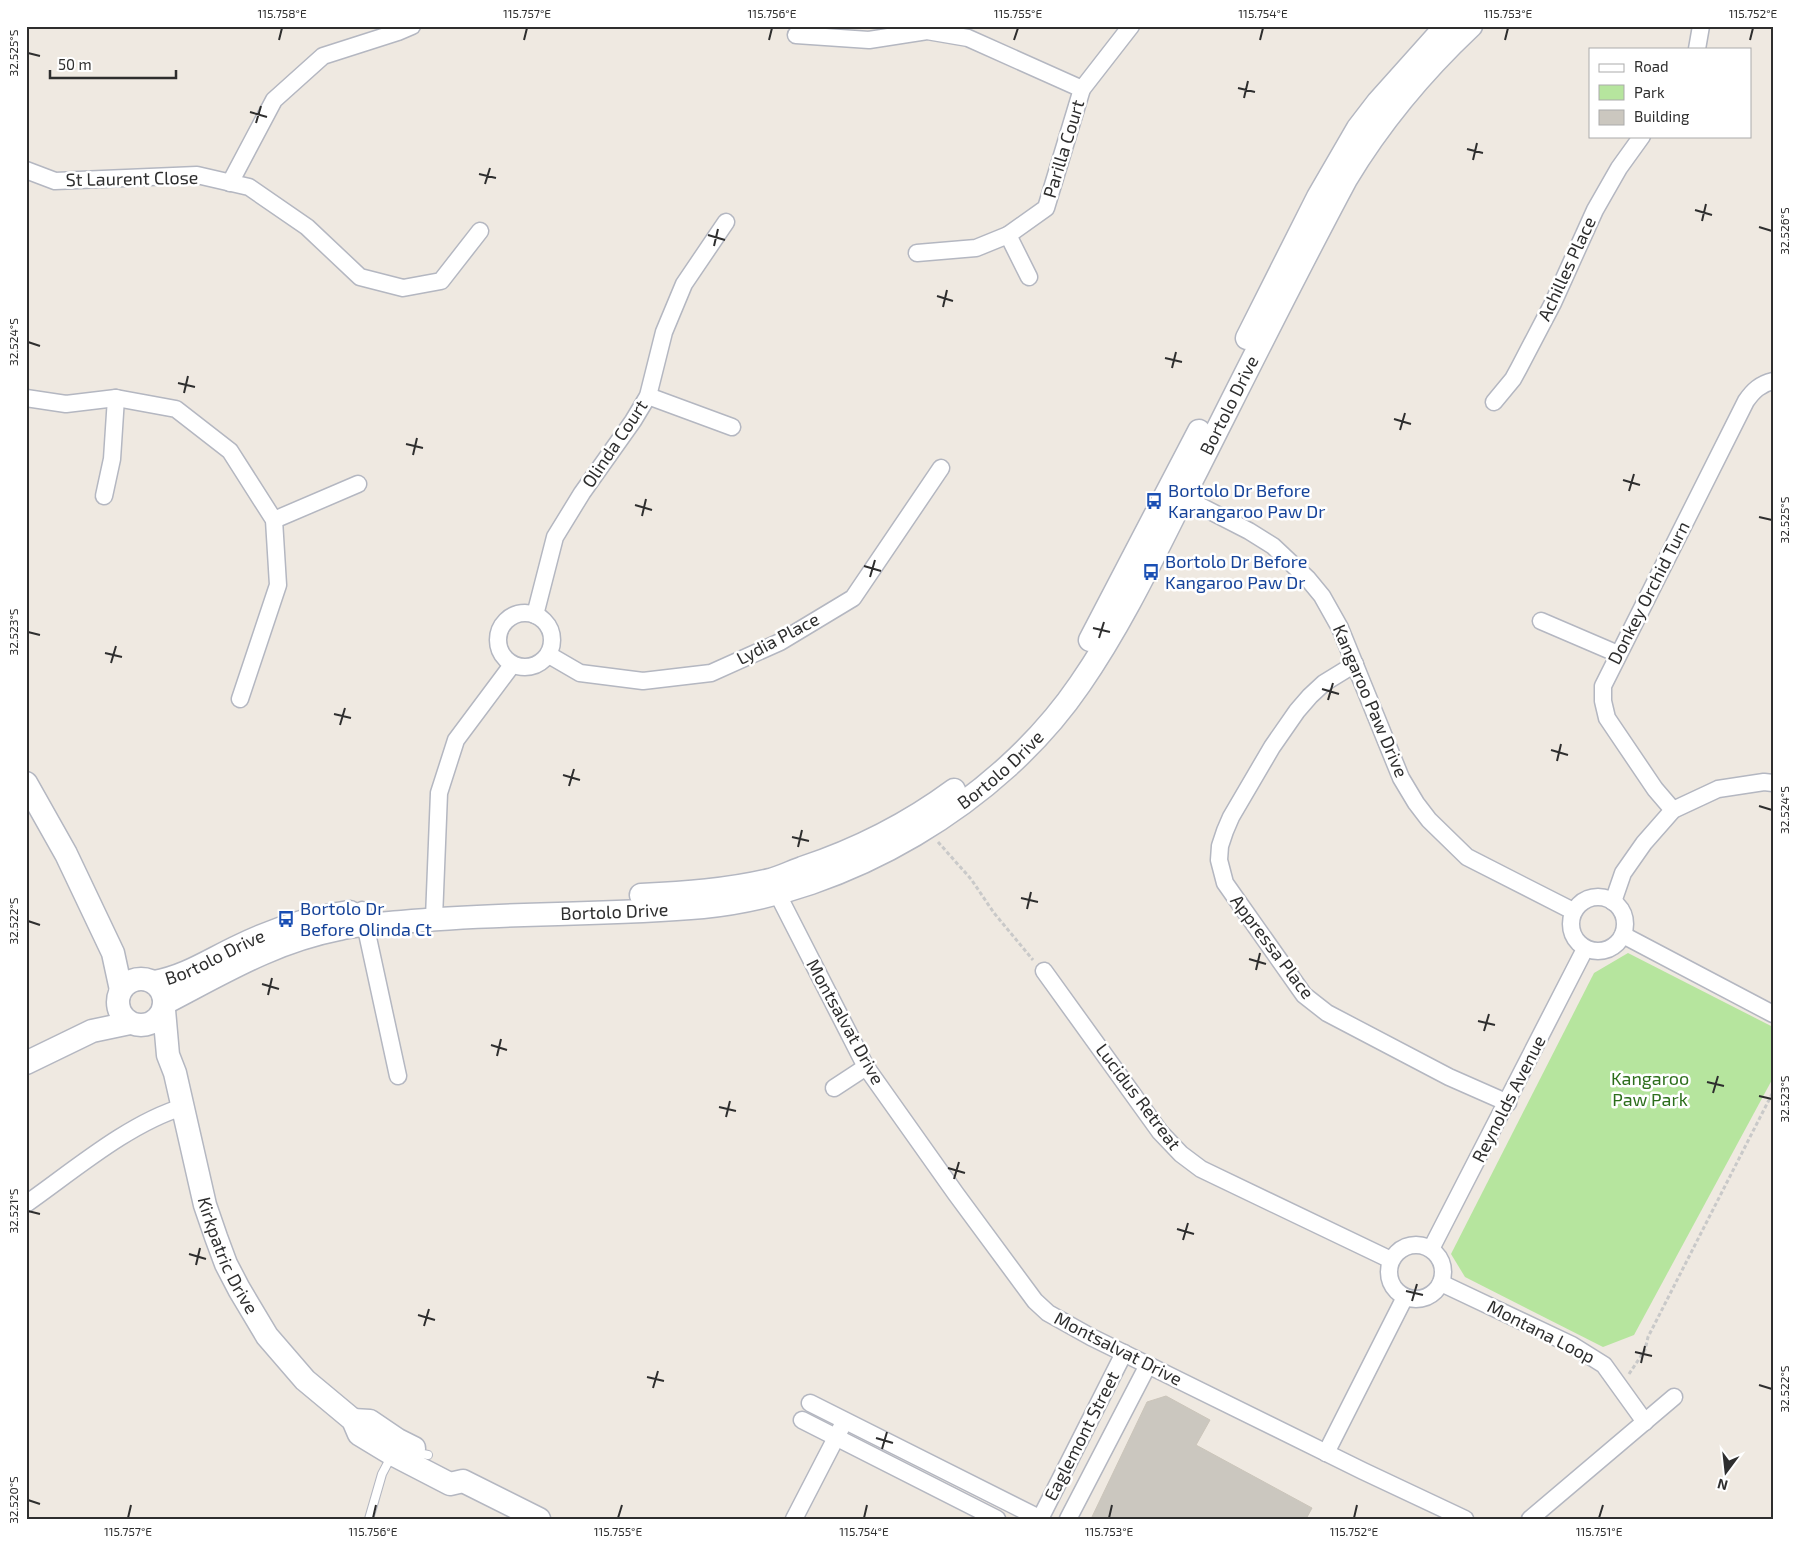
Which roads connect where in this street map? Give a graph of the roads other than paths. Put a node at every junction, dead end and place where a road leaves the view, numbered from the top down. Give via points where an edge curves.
1 (412, 26) edge
2 (1131, 26) edge
3 (1446, 26) edge
4 (1470, 26) edge
5 (1701, 26) edge
6 (796, 34) dead end
7 (1697, 48) edge
8 (1082, 89) junction
9 (1641, 138) edge
10 (26, 170) edge
11 (230, 183) junction
12 (726, 222) dead end
13 (480, 231) dead end
14 (1008, 235) junction
15 (917, 254) dead end
16 (1029, 278) dead end
17 (1773, 381) edge
18 (648, 396) junction
19 (26, 398) edge
20 (116, 398) junction
21 (1494, 402) dead end
22 (732, 427) dead end
23 (941, 468) dead end
24 (358, 484) dead end
25 (1176, 493) junction
26 (104, 496) dead end
27 (274, 520) junction
28 (535, 615) junction
29 (1541, 621) dead end
30 (1618, 654) junction
31 (549, 655) junction
32 (1355, 664) junction
33 (512, 665) junction
34 (240, 699) dead end
35 (26, 783) edge
36 (1773, 783) edge
37 (1673, 810) junction
38 (773, 886) junction
39 (1613, 902) junction
40 (434, 911) junction
41 (1573, 911) junction
42 (364, 918) junction
43 (1623, 935) junction
44 (1585, 949) junction
45 (113, 953) junction
46 (1044, 971) road end
47 (148, 980) junction
48 (119, 994) junction
49 (164, 1007) junction
50 (1773, 1014) edge
51 (132, 1024) junction
52 (92, 1030) junction
53 (168, 1055) junction
54 (26, 1062) edge
55 (866, 1067) junction
56 (398, 1076) dead end
57 (834, 1088) dead end
58 (1508, 1103) junction
59 (183, 1107) junction
60 (26, 1204) edge
61 (1431, 1249) junction
62 (1391, 1260) junction
63 (1441, 1283) junction
64 (1405, 1297) junction
65 (1124, 1353) junction
66 (1148, 1365) junction
67 (1674, 1398) dead end
68 (810, 1403) joint
69 (352, 1420) junction
70 (802, 1420) joint
71 (845, 1421) junction
72 (1645, 1422) junction
73 (837, 1436) junction
74 (1326, 1453) junction
75 (392, 1454) junction
76 (428, 1455) junction
77 (463, 1482) junction
78 (369, 1519) edge
79 (539, 1519) edge
80 (794, 1519) edge
81 (997, 1519) edge
82 (1040, 1519) edge
83 (1068, 1519) edge
84 (1465, 1519) edge
85 (1530, 1519) edge

1 - 11 street via 323,56 274,100
2 - 8 street, Parilla Court
3 - 25 street, Bortolo Drive via 1378,102 1340,157
4 - 25 street, Bortolo Drive via 1388,115 1364,150
5 - 7 street
6 - 8 street via 869,40 927,31 968,38
8 - 14 street, Parilla Court via 1046,208
9 - 21 street, Achilles Place via 1595,210 1519,368
10 - 11 street, St Laurent Close via 55,181 197,174
11 - 13 street, St Laurent Close via 249,187 307,227 360,277 403,288 441,281
12 - 18 street, Olinda Court via 684,284 664,332
14 - 15 street, Parilla Court via 976,248
14 - 16 street
17 - 30 street, Donkey Orchid Turn via 1764,384 1746,401
18 - 22 street
18 - 28 street, Olinda Court via 555,537
19 - 20 street via 66,404
20 - 26 street via 112,459
20 - 27 street via 176,409 230,451
23 - 31 street, Lydia Place via 853,598 780,642 711,673 643,681 580,674
24 - 27 street
25 - 32 street, Kangaroo Paw Drive via 1249,531 1290,560 1322,596
25 - 38 street, Bortolo Drive via 1089,642 1049,700 996,756 947,796 895,827
27 - 34 street via 278,585
28 - 31 street via 549,626 552,636
28 - 33 street via 516,615 504,622 498,634 499,649
29 - 30 street
30 - 37 street, Donkey Orchid Turn via 1604,686 1602,702 1607,718
31 - 33 street via 527,668
32 - 41 street, Kangaroo Paw Drive via 1401,778 1429,820 1467,857
32 - 58 street, Appressa Place via 1310,696 1272,747 1225,831 1219,860 1225,883 1304,995 1328,1013 1449,1077
33 - 40 street via 456,740 439,793
35 - 45 street via 66,854
36 - 37 street via 1718,789
37 - 39 street via 1644,843 1624,873
38 - 40 street, Bortolo Drive
38 - 55 street, Montsalvat Drive
39 - 41 street via 1601,897 1588,898
39 - 43 street via 1622,910 1625,920
40 - 42 street, Bortolo Drive
41 - 44 street via 1571,933
42 - 47 street, Bortolo Drive via 333,914 268,933 180,976
42 - 49 street, Bortolo Drive via 339,929 274,947 215,976
42 - 56 street
43 - 44 street via 1616,946 1600,952
43 - 50 street
44 - 58 street, Reynolds Avenue
45 - 47 street
45 - 48 street
46 - 62 street, Lucidus Retreat via 1160,1132 1181,1154 1202,1169
47 - 48 street via 130,981
47 - 49 street via 162,991
48 - 51 street via 120,1012
48 - 52 street
49 - 51 street via 155,1021
49 - 53 street, Kirkpatric Drive
51 - 52 street
51 - 53 street
52 - 54 street
53 - 59 street, Kirkpatric Drive
55 - 57 street
55 - 65 street, Montsalvat Drive via 1035,1301 1067,1325
58 - 61 street, Reynolds Avenue
59 - 60 street via 157,1116 121,1137
59 - 69 street, Kirkpatric Drive via 205,1205 239,1290 267,1336 305,1380
61 - 62 street via 1413,1244 1396,1252
61 - 63 street via 1442,1264
62 - 64 street via 1388,1277 1392,1286
63 - 64 street via 1422,1299
63 - 72 street, Montana Loop via 1572,1345 1604,1365
64 - 74 street
65 - 66 street, Montsalvat Drive
65 - 82 street, Eaglemont Street
66 - 74 street, Montsalvat Drive
66 - 83 street, Eaglemont Street
67 - 72 street
68 - 70 lane
68 - 71 street
69 - 75 street, Kirkpatric Drive via 359,1434
69 - 76 street, Kirkpatric Drive via 370,1422
70 - 73 street
71 - 73 street
71 - 82 street
72 - 85 street
73 - 80 street
73 - 81 street
74 - 84 street, Montsalvat Drive
75 - 76 lane via 411,1452
75 - 77 street, Kirkpatric Drive via 450,1484
75 - 78 lane via 382,1474
76 - 77 street, Kirkpatric Drive via 458,1470
77 - 79 street, Kirkpatric Drive

